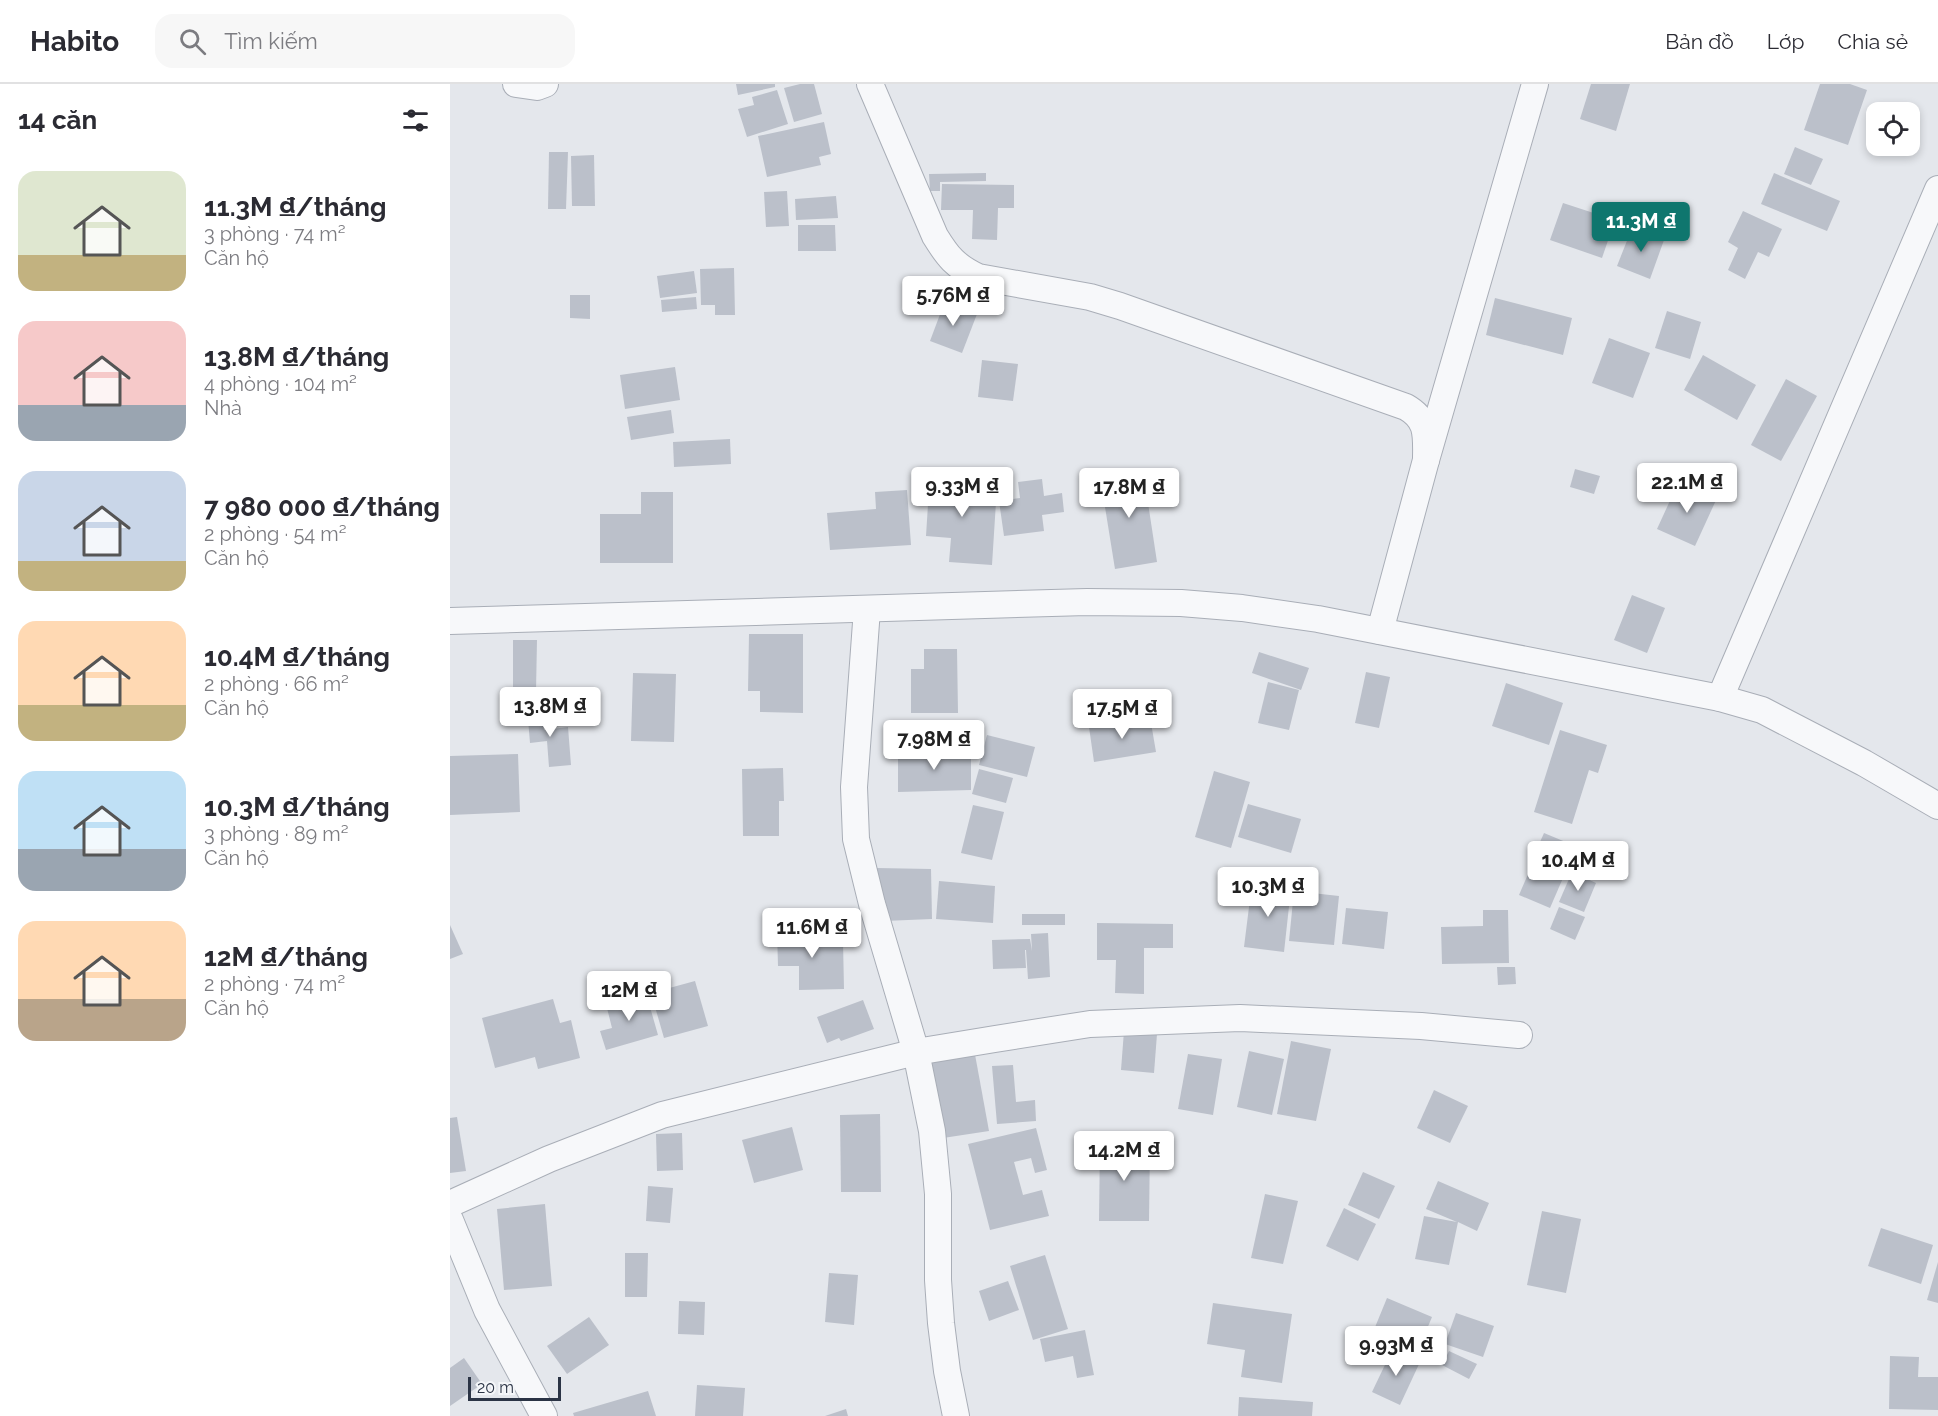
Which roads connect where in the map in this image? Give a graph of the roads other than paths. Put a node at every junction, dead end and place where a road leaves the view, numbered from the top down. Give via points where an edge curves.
1 (516, 84) edge
2 (545, 84) edge
3 (870, 84) edge
4 (1535, 84) edge
5 (1938, 189) edge
6 (1426, 460) junction
7 (867, 609) junction
8 (450, 621) edge
9 (1380, 631) junction
10 (1720, 698) junction
11 (1938, 806) edge
12 (1519, 1035) dead end
13 (916, 1052) junction
14 (450, 1204) edge
15 (450, 1220) edge
16 (544, 1416) edge
17 (956, 1416) edge

1 - 2 street
3 - 6 street via 935,236 946,255 964,270 978,277 1120,306 1406,407 1415,412 1425,428
4 - 6 street
5 - 10 street
6 - 9 street
7 - 8 street
7 - 9 street via 1142,602 1242,608
7 - 13 street via 854,787 856,839
9 - 10 street
10 - 11 street via 1762,710
12 - 13 street via 1240,1018 1166,1020 1090,1024
13 - 14 street via 662,1115 549,1159
13 - 17 street via 936,1162 941,1323
15 - 16 street via 487,1310

